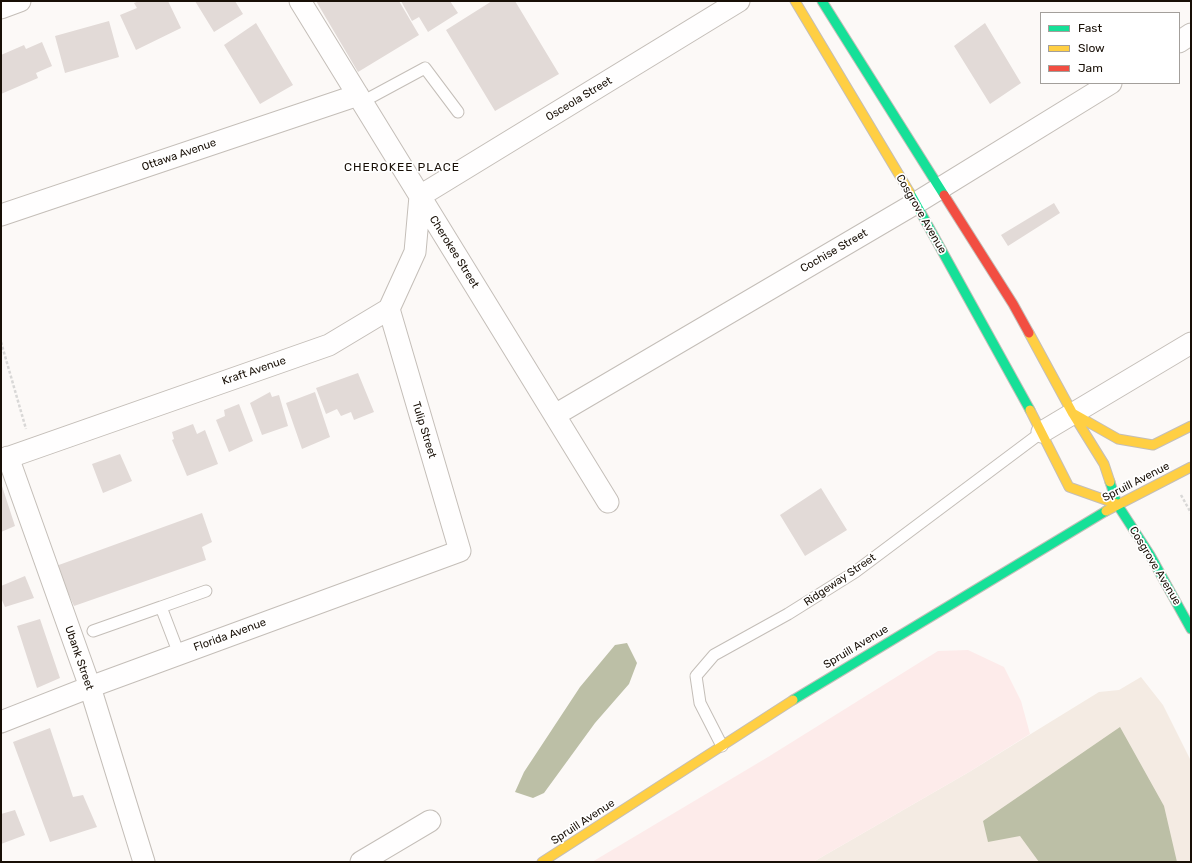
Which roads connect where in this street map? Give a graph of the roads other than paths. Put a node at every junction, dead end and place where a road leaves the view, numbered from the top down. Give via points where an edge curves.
1 (20, 1) edge
2 (300, 1) edge
3 (739, 1) edge
4 (795, 1) edge
5 (822, 1) edge
6 (1, 8) edge
7 (1191, 34) edge
8 (1180, 41) edge
9 (1109, 84) edge
10 (360, 98) junction
11 (458, 112) dead end
12 (940, 187) junction
13 (420, 196) junction
14 (916, 203) junction
15 (1, 215) edge
16 (389, 309) junction
17 (1191, 343) edge
18 (1073, 414) junction
19 (555, 415) junction
20 (1191, 426) edge
21 (1042, 432) junction
22 (4, 458) edge
23 (1191, 467) edge
24 (608, 502) dead end
25 (1117, 504) junction
26 (460, 551) joint
27 (206, 591) dead end
28 (161, 607) junction
29 (1191, 629) edge
30 (93, 631) dead end
31 (179, 654) junction
32 (90, 687) junction
33 (1, 722) edge
34 (722, 746) junction
35 (430, 822) dead end
36 (144, 862) edge
37 (361, 862) edge
38 (542, 862) edge

1 - 6 street
2 - 10 street, Cherokee Street
3 - 13 street, Osceola Street
4 - 14 street, Cosgrove Avenue
5 - 12 street, Cosgrove Avenue
7 - 8 street
9 - 12 street, Cochise Street
10 - 11 lane via 425,68
10 - 13 street, Cherokee Street
10 - 15 street, Ottawa Avenue
12 - 14 street, Cochise Street
12 - 18 street, Cosgrove Avenue via 1013,304
13 - 16 street via 415,252
13 - 19 street, Cherokee Street
14 - 19 street, Cochise Street
14 - 21 street, Cosgrove Avenue
16 - 22 street, Kraft Avenue via 329,345
16 - 26 street, Tulip Street
17 - 18 street
18 - 20 street via 1118,439 1153,445
18 - 21 street
18 - 25 street, Cosgrove Avenue via 1104,464
19 - 24 street, Cherokee Street
21 - 25 street, Cosgrove Avenue via 1069,487
21 - 34 lane, Ridgeway Street via 855,572 788,614 714,655 696,676 700,703
22 - 32 street, Ubank Street
23 - 25 street, Spruill Avenue
25 - 29 street, Cosgrove Avenue via 1150,555
25 - 34 street, Spruill Avenue via 823,681
26 - 31 street, Florida Avenue
27 - 28 lane
28 - 30 lane
28 - 31 lane
31 - 32 street, Florida Avenue
32 - 33 street, Florida Avenue
32 - 36 street, Ubank Street
34 - 38 street, Spruill Avenue
35 - 37 street

